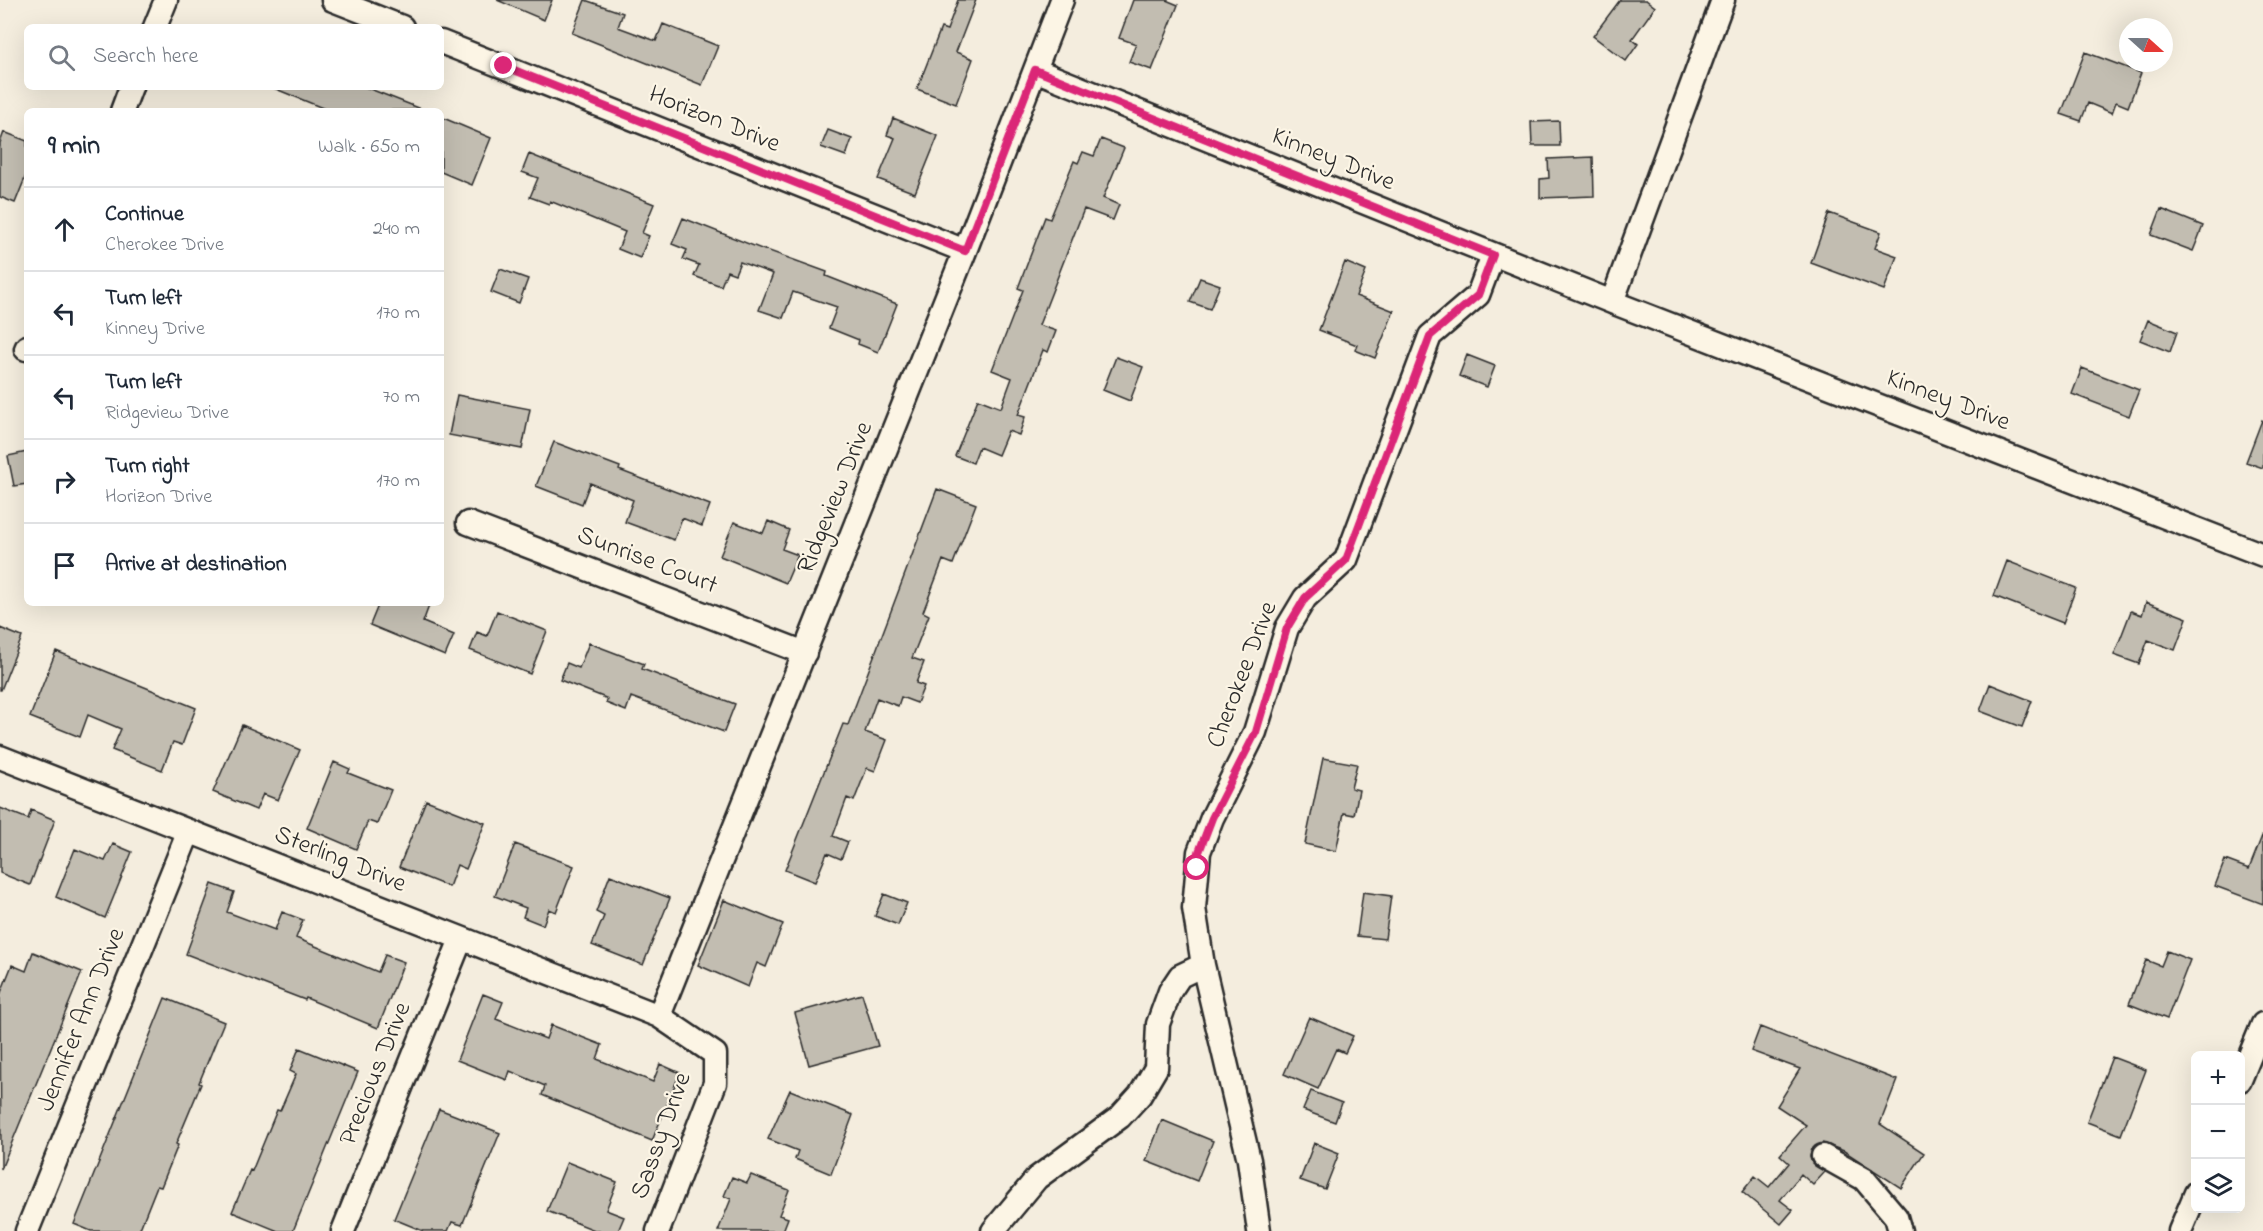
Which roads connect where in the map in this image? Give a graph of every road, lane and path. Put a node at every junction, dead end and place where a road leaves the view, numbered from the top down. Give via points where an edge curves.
1 (166, 0) edge
2 (333, 0) edge
3 (1062, 0) edge
4 (1723, 0) edge
5 (156, 24) edge
6 (394, 24) edge
7 (444, 43) edge
8 (1035, 70) junction
9 (130, 90) edge
10 (123, 108) edge
11 (965, 251) junction
12 (1493, 255) junction
13 (1611, 302) junction
14 (468, 523) dead end
15 (2263, 555) edge
16 (805, 653) junction
17 (0, 757) edge
18 (189, 831) junction
19 (461, 939) junction
20 (1203, 965) junction
21 (659, 1016) junction
22 (2263, 1024) edge
23 (2245, 1070) edge
24 (1823, 1156) dead end
25 (2191, 1204) edge
26 (27, 1231) edge
27 (343, 1231) edge
28 (658, 1231) edge
29 (993, 1231) edge
30 (1259, 1231) edge
31 (1900, 1231) edge
32 (2180, 1231) edge

1 - 5 street
2 - 6 street
3 - 8 street, Ridgeview Drive
4 - 13 street
7 - 11 street, Horizon Drive
8 - 11 street, Ridgeview Drive
8 - 12 street, Kinney Drive
9 - 10 street
11 - 16 street, Ridgeview Drive
12 - 13 street, Kinney Drive
12 - 20 street, Cherokee Drive via 1478,295 1430,336 1346,560 1305,598 1287,628 1256,732 1199,852 1194,908
13 - 15 street, Kinney Drive
14 - 16 street, Sunrise Court
16 - 21 street, Ridgeview Drive
17 - 18 street, Sterling Drive
18 - 19 street, Sterling Drive
18 - 26 street, Jennifer Ann Drive
19 - 21 street, Sterling Drive
19 - 27 street, Precious Drive
20 - 29 street via 1180,976 1170,992 1158,1024 1156,1068 1140,1095 1120,1117 1037,1178
20 - 30 street, Cherokee Drive via 1249,1160
21 - 28 street, Sassy Drive via 715,1054 715,1083
22 - 23 street
24 - 31 street via 1864,1179 1896,1217
25 - 32 street

